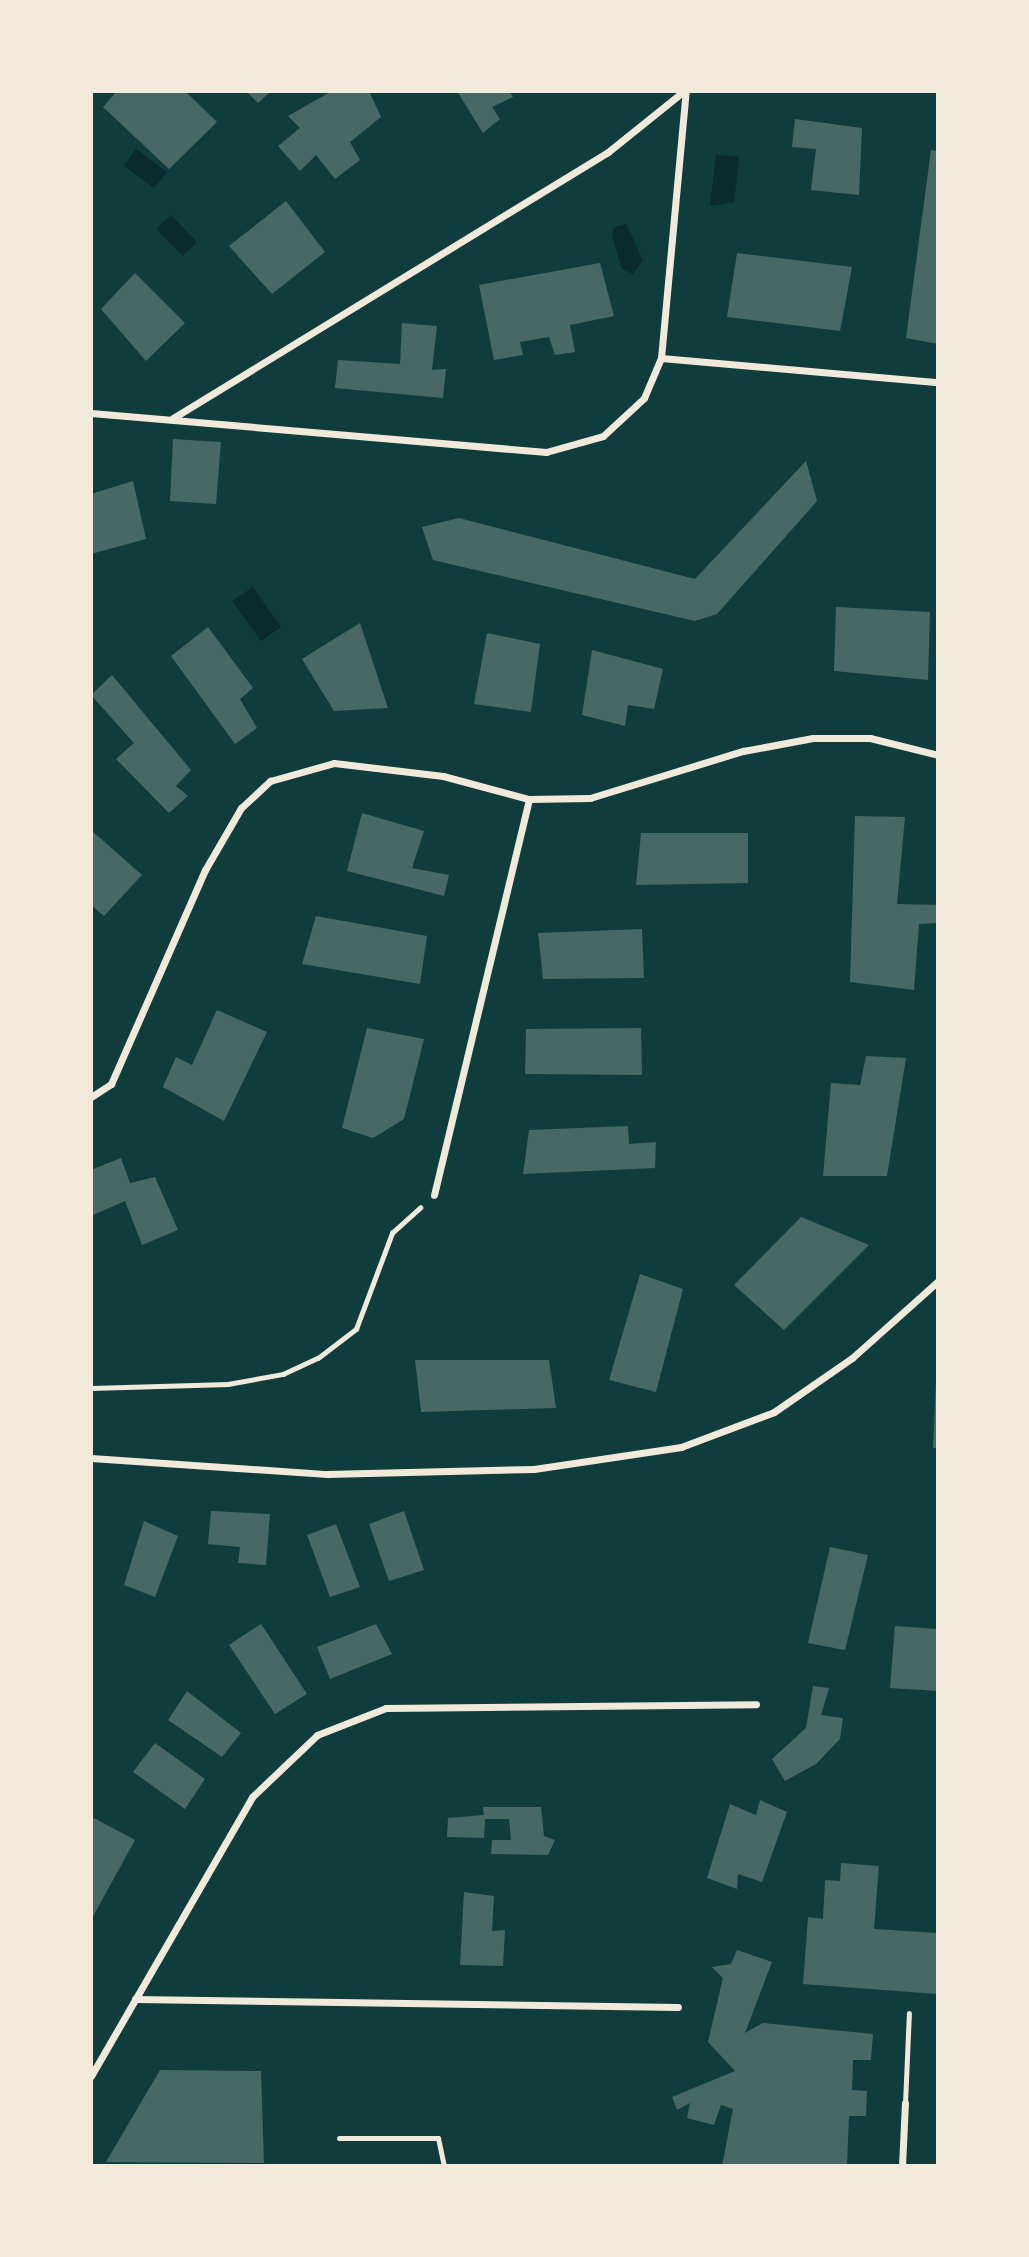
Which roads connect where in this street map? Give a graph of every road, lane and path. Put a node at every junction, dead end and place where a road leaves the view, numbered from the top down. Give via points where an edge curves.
1 (685, 91) edge
2 (661, 358) junction
3 (938, 382) edge
4 (91, 413) edge
5 (172, 418) junction
6 (938, 755) edge
7 (529, 799) junction
8 (91, 1097) edge
9 (434, 1195) joint
10 (938, 1281) edge
11 (91, 1388) edge
12 (91, 1458) edge
13 (756, 1704) dead end
14 (135, 1999) junction
15 (678, 2007) dead end
16 (909, 2013) dead end
17 (91, 2076) edge
18 (905, 2104) joint
19 (339, 2138) dead end
20 (444, 2166) edge
21 (902, 2166) edge

1 - 2 street
1 - 5 street via 608,152
2 - 3 street
2 - 5 street via 643,398 603,436 546,452
4 - 5 street
6 - 7 street via 870,738 813,738 743,751 590,798
7 - 8 street via 443,776 334,763 270,780 241,808 205,870 111,1084
7 - 9 street
9 - 11 path via 393,1233 356,1329 318,1358 283,1374 228,1384
10 - 12 street via 852,1358 774,1412 681,1447 534,1469 327,1474
13 - 14 street via 386,1708 317,1735 252,1797
14 - 15 street
14 - 17 street
16 - 18 lane
18 - 21 street
19 - 20 lane via 438,2138

